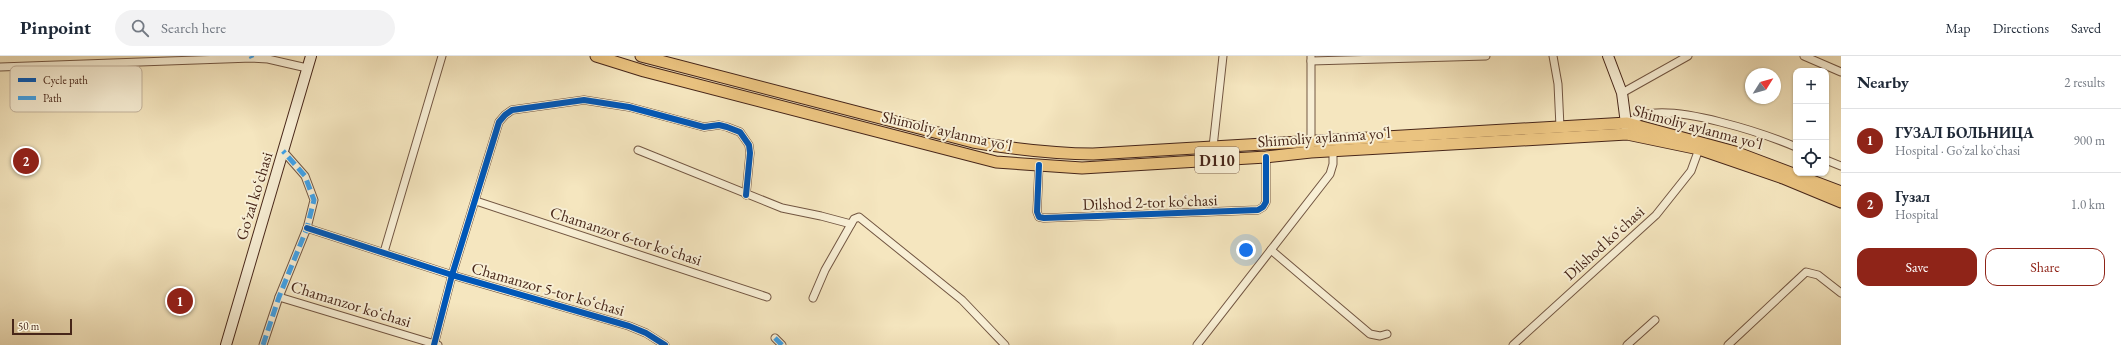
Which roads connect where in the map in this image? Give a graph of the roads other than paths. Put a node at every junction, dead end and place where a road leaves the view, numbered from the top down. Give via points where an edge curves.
1 (311, 56) edge
2 (442, 56) edge
3 (596, 56) edge
4 (1223, 56) edge
5 (1486, 56) edge
6 (1553, 56) edge
7 (1608, 56) edge
8 (1688, 56) edge
9 (1804, 56) edge
10 (252, 57) edge
11 (646, 57) edge
12 (1311, 58) edge
13 (25, 66) edge
14 (0, 67) edge
15 (10, 67) edge
16 (307, 68) junction
17 (644, 71) junction
18 (1841, 72) edge
19 (1622, 93) junction
20 (907, 125) junction
21 (1560, 127) junction
22 (1627, 129) junction
23 (906, 139) junction
24 (1310, 140) junction
25 (1213, 146) junction
26 (1793, 146) edge
27 (638, 150) dead end
28 (1699, 150) junction
29 (283, 151) junction
30 (1311, 152) junction
31 (1332, 152) junction
32 (1266, 157) junction
33 (1829, 161) edge
34 (1039, 165) junction
35 (1841, 166) edge
36 (1841, 192) edge
37 (746, 195) junction
38 (476, 201) junction
39 (1841, 202) edge
40 (851, 224) junction
41 (307, 228) junction
42 (1271, 250) junction
43 (384, 252) junction
44 (452, 275) junction
45 (1841, 293) edge
46 (279, 297) junction
47 (767, 297) dead end
48 (813, 298) dead end
49 (1655, 320) dead end
50 (1387, 334) dead end
51 (775, 338) dead end
52 (226, 345) edge
53 (262, 345) edge
54 (436, 345) edge
55 (664, 345) edge
56 (782, 345) edge
57 (1005, 345) edge
58 (1197, 345) edge
59 (1513, 345) edge
60 (1627, 345) edge
61 (1728, 345) edge

1 - 16 main road, Goʻzal koʻchasi
2 - 43 street
3 - 17 main road, Shimoliy aylanma yoʻl / D110
4 - 25 street
5 - 12 street
6 - 21 street via 1558,84
7 - 19 main road
8 - 19 street
9 - 18 street
10 - 13 street
10 - 16 street
11 - 17 street
11 - 20 main road, Shimoliy aylanma yoʻl / D110
12 - 24 street
14 - 15 street
16 - 29 main road, Goʻzal koʻchasi
17 - 23 main road, Shimoliy aylanma yoʻl / D110
19 - 22 main road
20 - 23 main road
20 - 25 main road, Shimoliy aylanma yoʻl / D110 via 973,142 1068,154
21 - 22 main road, Shimoliy aylanma yoʻl / D110
21 - 24 main road, Shimoliy aylanma yoʻl / D110
22 - 26 street via 1644,115 1674,114 1719,122
22 - 28 main road, Shimoliy aylanma yoʻl / D110
22 - 31 main road, Shimoliy aylanma yoʻl / D110
22 - 36 main road, Shimoliy aylanma yoʻl / D110 via 1735,152
23 - 34 main road, Shimoliy aylanma yoʻl / D110 via 996,162
24 - 25 main road, Shimoliy aylanma yoʻl / D110
24 - 30 street
27 - 37 street
28 - 39 main road, Shimoliy aylanma yoʻl / D110 via 1783,178
28 - 59 street, Dilshod koʻchasi via 1690,171 1656,215
29 - 41 street via 305,176 311,189 314,200
29 - 52 main road, Goʻzal koʻchasi
30 - 31 main road, Shimoliy aylanma yoʻl / D110
30 - 32 main road, Shimoliy aylanma yoʻl / D110
31 - 42 street via 1333,164 1330,174
32 - 34 main road, Shimoliy aylanma yoʻl / D110 via 1082,168
32 - 34 street, Dilshod 2-tor koʻchasi via 1266,202 1258,210 1101,217 1039,216
33 - 35 street
37 - 38 street via 750,153 746,138 740,132 728,126 704,127 629,107 584,100 512,110 504,115 499,122
37 - 40 street via 782,208
38 - 44 street
38 - 47 street, Chamanzor 6-tor koʻchasi
40 - 48 street via 825,270
40 - 57 street via 859,217 873,228 962,300
41 - 43 street, Chamanzor 5-tor koʻchasi
41 - 46 street
42 - 50 street via 1370,334
42 - 58 street
43 - 44 street, Chamanzor 5-tor koʻchasi
44 - 54 street
44 - 55 street, Chamanzor 5-tor koʻchasi via 629,326
45 - 61 street via 1818,274 1806,272
46 - 53 street
46 - 54 street, Chamanzor koʻchasi
49 - 60 street
51 - 56 street

